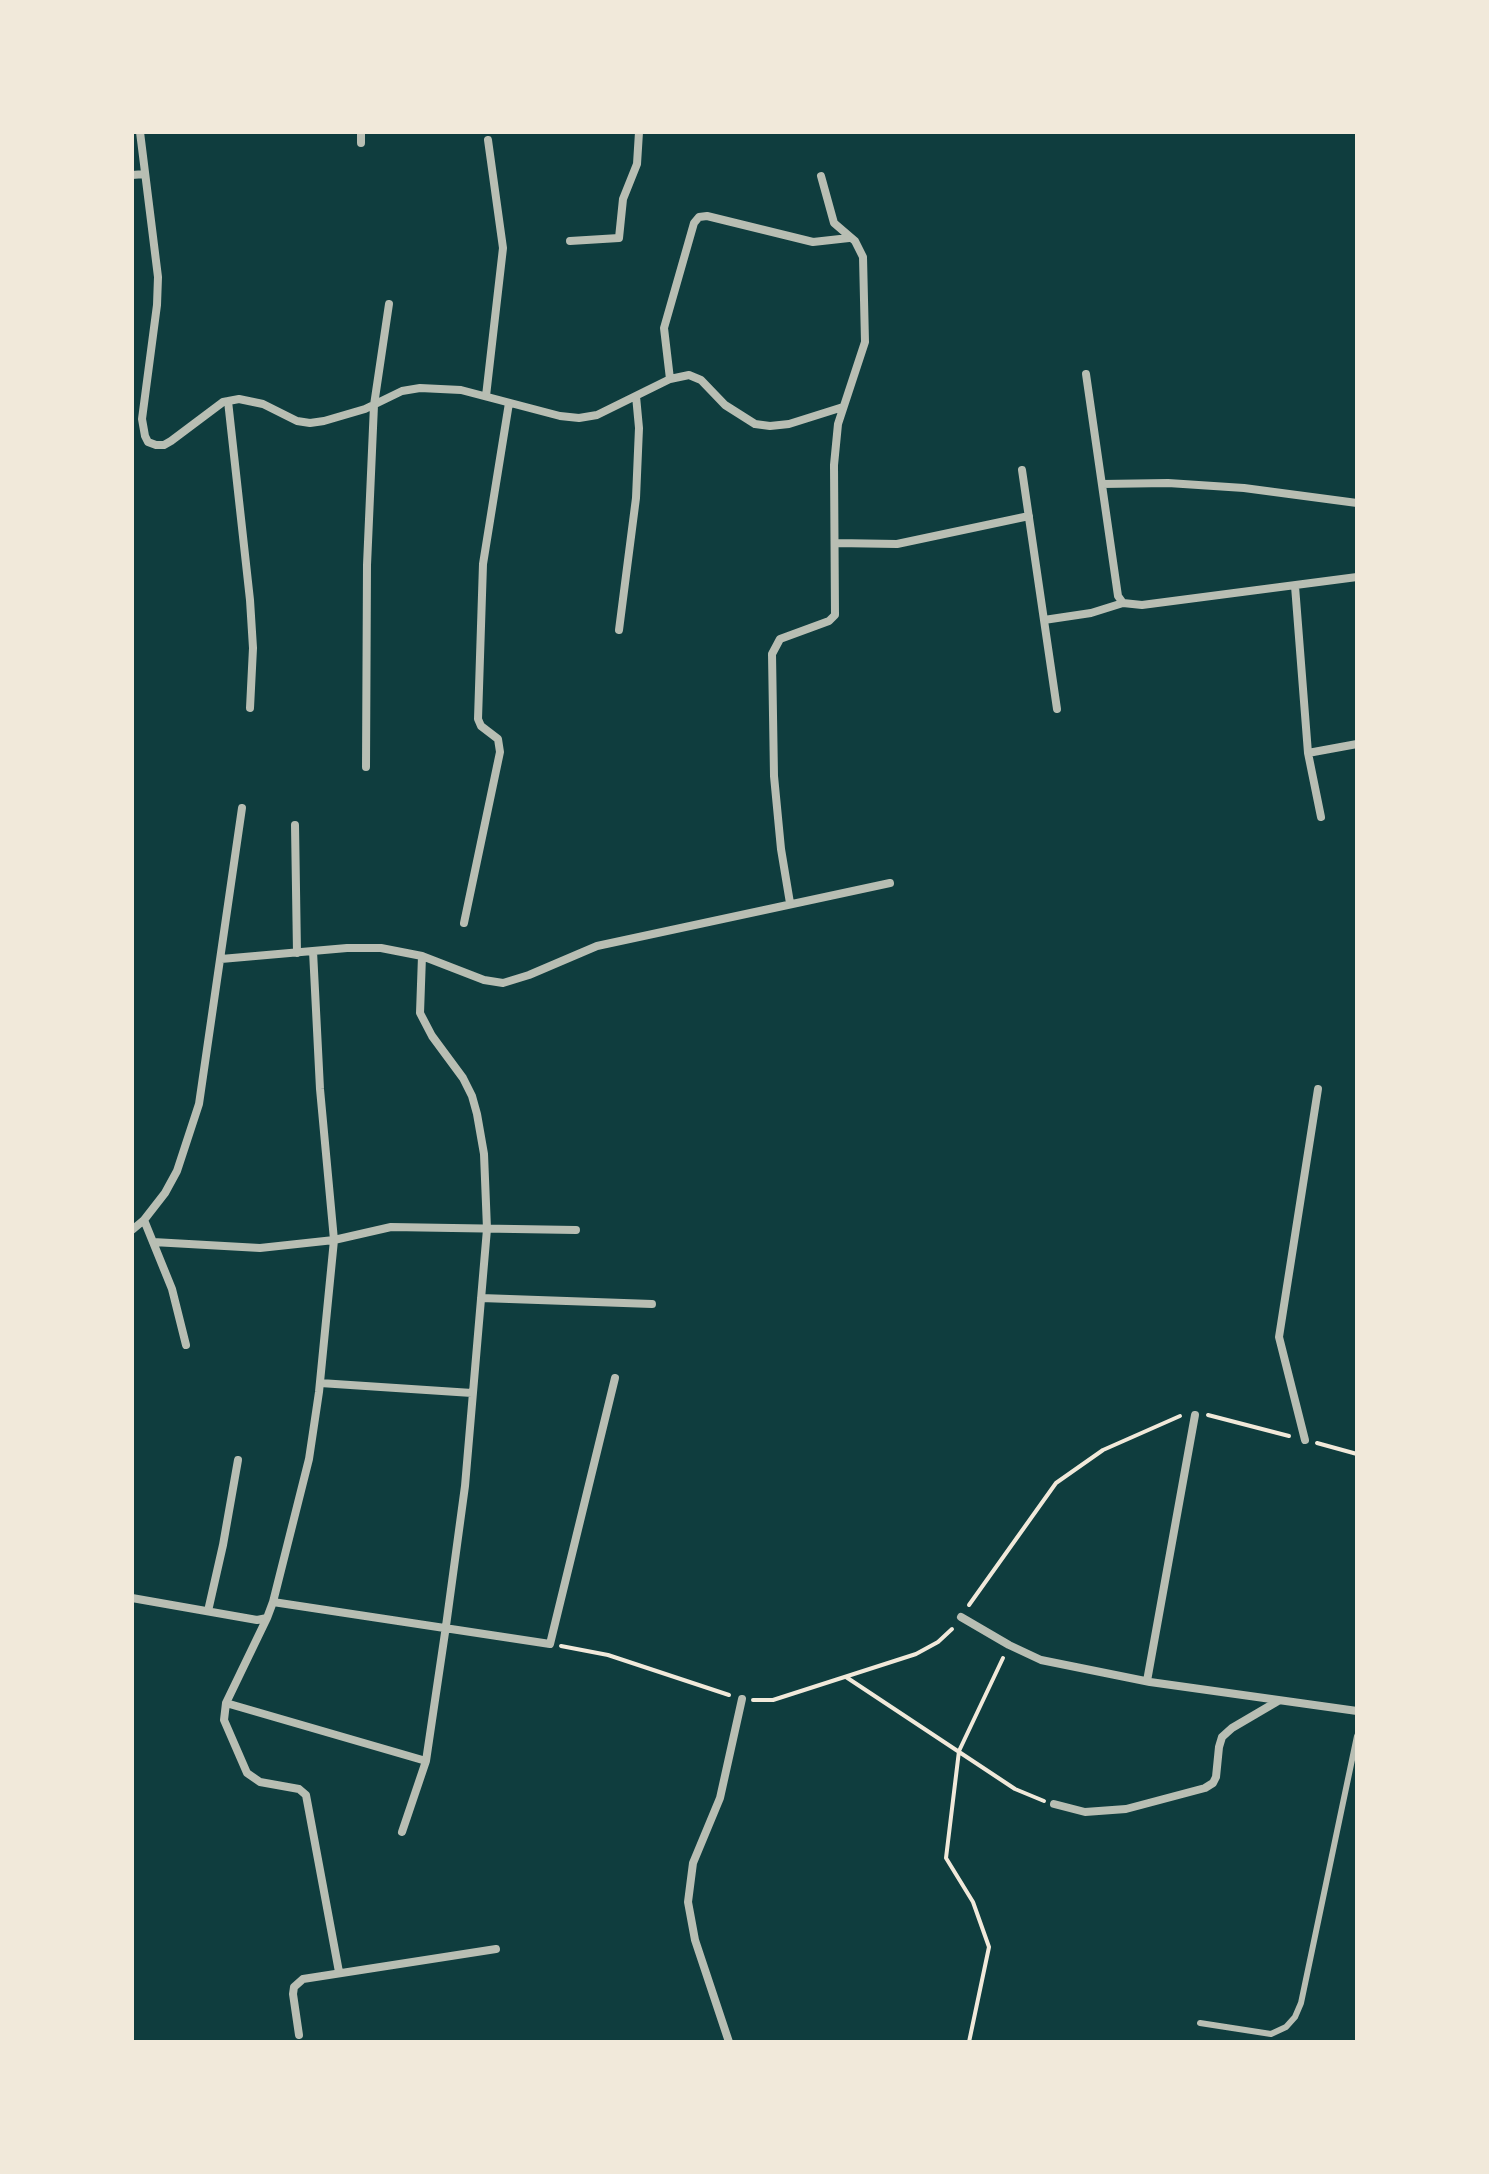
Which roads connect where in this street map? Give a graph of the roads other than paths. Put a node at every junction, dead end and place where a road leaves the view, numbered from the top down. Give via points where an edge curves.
1 (140, 132) edge
2 (361, 132) edge
3 (639, 132) edge
4 (488, 140) dead end
5 (361, 143) dead end
6 (145, 174) junction
7 (132, 175) edge
8 (821, 176) dead end
9 (850, 238) junction
10 (570, 241) dead end
11 (389, 304) dead end
12 (1086, 374) dead end
13 (670, 379) junction
14 (486, 396) junction
15 (636, 396) junction
16 (228, 401) junction
17 (509, 403) junction
18 (374, 405) junction
19 (843, 407) junction
20 (1022, 470) dead end
21 (1102, 484) junction
22 (1357, 503) edge
23 (1029, 516) junction
24 (836, 543) junction
25 (1357, 577) edge
26 (1295, 586) junction
27 (1123, 603) junction
28 (1044, 620) junction
29 (619, 630) dead end
30 (250, 708) dead end
31 (1057, 709) dead end
32 (1357, 744) edge
33 (1308, 753) junction
34 (366, 767) dead end
35 (242, 808) dead end
36 (1321, 817) dead end
37 (295, 825) dead end
38 (890, 883) dead end
39 (790, 903) junction
40 (464, 923) dead end
41 (313, 951) junction
42 (297, 953) junction
43 (422, 956) junction
44 (221, 959) junction
45 (1318, 1089) dead end
46 (144, 1220) junction
47 (487, 1229) junction
48 (132, 1230) edge
49 (576, 1230) dead end
50 (334, 1240) junction
51 (153, 1242) junction
52 (481, 1298) junction
53 (652, 1304) dead end
54 (186, 1345) dead end
55 (615, 1378) dead end
56 (320, 1383) junction
57 (472, 1393) junction
58 (1195, 1415) road end
59 (1305, 1440) road end
60 (238, 1460) dead end
61 (132, 1598) edge
62 (273, 1602) junction
63 (208, 1611) junction
64 (961, 1617) road end
65 (267, 1618) junction
66 (446, 1626) junction
67 (1147, 1681) junction
68 (742, 1699) road end
69 (1279, 1701) junction
70 (226, 1703) junction
71 (1357, 1711) edge
72 (1357, 1736) edge
73 (426, 1761) junction
74 (1054, 1804) road end
75 (402, 1832) dead end
76 (496, 1949) dead end
77 (339, 1972) junction
78 (1200, 2023) dead end
79 (299, 2035) dead end
80 (729, 2042) edge

1 - 6 street
2 - 5 street
3 - 10 street via 619,238
4 - 14 street via 503,248
6 - 7 street
6 - 16 street via 158,277 142,419 145,436 148,442 164,445
8 - 9 street via 834,223
9 - 13 street via 813,242 699,217 664,328
9 - 19 street via 863,257 865,342
11 - 18 street
12 - 21 street
13 - 15 street
13 - 19 street via 695,376 744,419 770,426
14 - 17 street
14 - 18 street via 420,388
15 - 17 street via 579,418
15 - 29 street via 636,498
16 - 18 street via 263,404 310,423
16 - 30 street via 251,616
17 - 40 street via 483,564 478,703 478,723 498,739 500,752
18 - 34 street
19 - 24 street via 834,465
20 - 23 street
21 - 22 street via 1244,488
21 - 27 street
23 - 24 street via 897,544
23 - 28 street
24 - 39 street via 835,615 780,639 772,654 774,776
25 - 26 street
26 - 27 street
26 - 33 street
27 - 28 street
28 - 31 street
32 - 33 street
33 - 36 street
35 - 44 street
37 - 42 street
38 - 39 street
39 - 43 street via 597,946 503,983
41 - 42 street
41 - 43 street via 381,948
41 - 50 street
42 - 44 street
43 - 47 street via 420,1013 463,1078 477,1114
44 - 46 street via 199,1104 186,1150 165,1193
45 - 59 street via 1279,1337
46 - 48 street
46 - 51 street
47 - 49 street
47 - 50 street via 391,1227
47 - 52 street
50 - 51 street via 260,1248
50 - 56 street
51 - 54 street
52 - 53 street
52 - 57 street
55 - 66 street via 550,1644
56 - 57 street
56 - 62 street via 301,1500
57 - 66 street
58 - 67 street
60 - 63 street
61 - 63 street
62 - 65 street
62 - 66 street
63 - 65 street
64 - 67 street via 1041,1660
65 - 70 street
66 - 73 street
67 - 69 street
68 - 80 street via 720,1798 693,1863 688,1902
69 - 71 street
69 - 74 street via 1222,1737 1210,1786 1126,1809 1085,1812
70 - 73 street
70 - 77 street via 224,1720 247,1773 306,1795
72 - 78 lane via 1295,2017 1271,2034
73 - 75 street
76 - 77 street
77 - 79 street via 303,1979 294,1987

